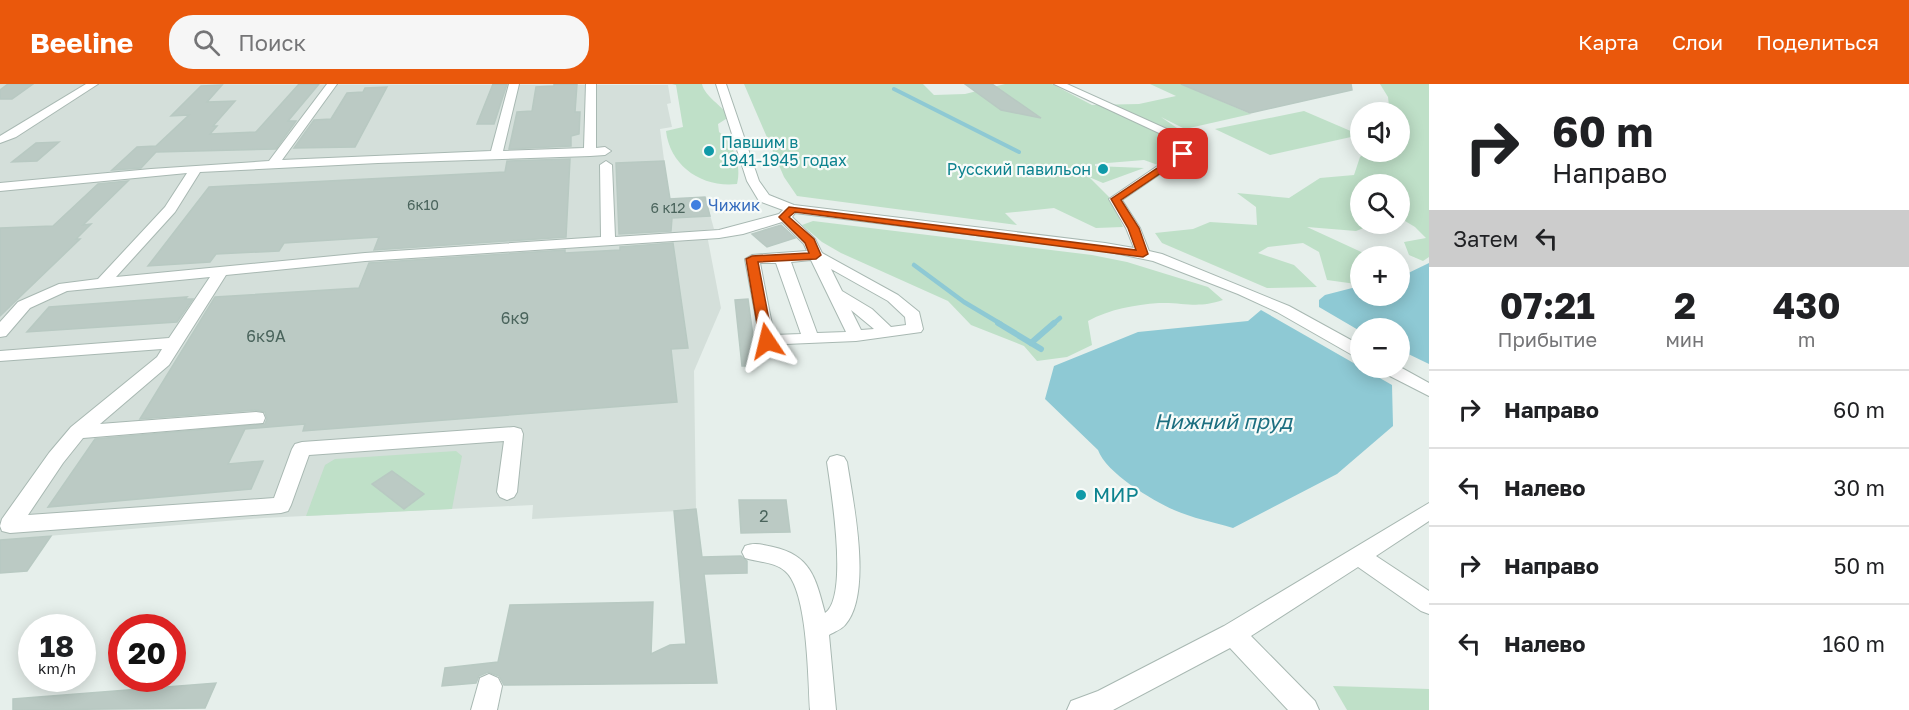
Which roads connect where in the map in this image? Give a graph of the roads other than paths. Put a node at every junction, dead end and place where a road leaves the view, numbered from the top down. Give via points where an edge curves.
1 (93, 84) edge
2 (332, 84) edge
3 (514, 84) edge
4 (591, 84) edge
5 (722, 84) edge
6 (1059, 84) edge
7 (0, 140) edge
8 (590, 152) junction
9 (496, 155) junction
10 (273, 164) junction
11 (195, 170) junction
12 (0, 187) edge
13 (788, 213) junction
14 (608, 242) junction
15 (1143, 254) junction
16 (816, 255) junction
17 (782, 258) junction
18 (222, 270) junction
19 (103, 283) junction
20 (832, 292) junction
21 (0, 332) edge
22 (887, 333) junction
23 (856, 336) junction
24 (811, 339) junction
25 (175, 343) junction
26 (1350, 346) edge
27 (0, 356) edge
28 (1407, 378) edge
29 (1429, 390) edge
30 (256, 418) dead end
31 (78, 432) junction
32 (837, 462) dead end
33 (507, 492) dead end
34 (1429, 512) edge
35 (753, 552) dead end
36 (1359, 556) junction
37 (1429, 604) edge
38 (816, 629) junction
39 (1233, 634) junction
40 (823, 710) edge
41 (1080, 710) edge
42 (1306, 710) edge

1 - 7 street
2 - 10 street
3 - 9 street
4 - 8 street
5 - 13 street via 759,194
6 - 15 street via 1192,148 1116,199
8 - 9 street
8 - 14 street via 605,158
9 - 10 street
10 - 11 street
11 - 12 street
11 - 19 street via 170,209
13 - 14 street via 728,233
13 - 15 street
13 - 16 street
14 - 18 street via 364,256
15 - 26 street via 1185,266 1243,291
16 - 17 street
16 - 20 street
16 - 22 street via 893,298 913,315 915,329
17 - 24 street
17 - 24 street via 752,259 767,341
18 - 19 street
18 - 25 street
19 - 21 street via 64,287 24,305
20 - 22 street via 866,312
20 - 23 street
22 - 23 street
23 - 24 street
25 - 27 street
25 - 31 street via 153,371
28 - 29 street
30 - 31 street
31 - 33 street via 10,525 281,505 302,449 514,434
32 - 38 street via 848,592 838,617
34 - 36 street
35 - 38 street via 778,557 800,572
36 - 37 street
36 - 39 street
38 - 40 street
39 - 41 street via 1105,701
39 - 42 street

